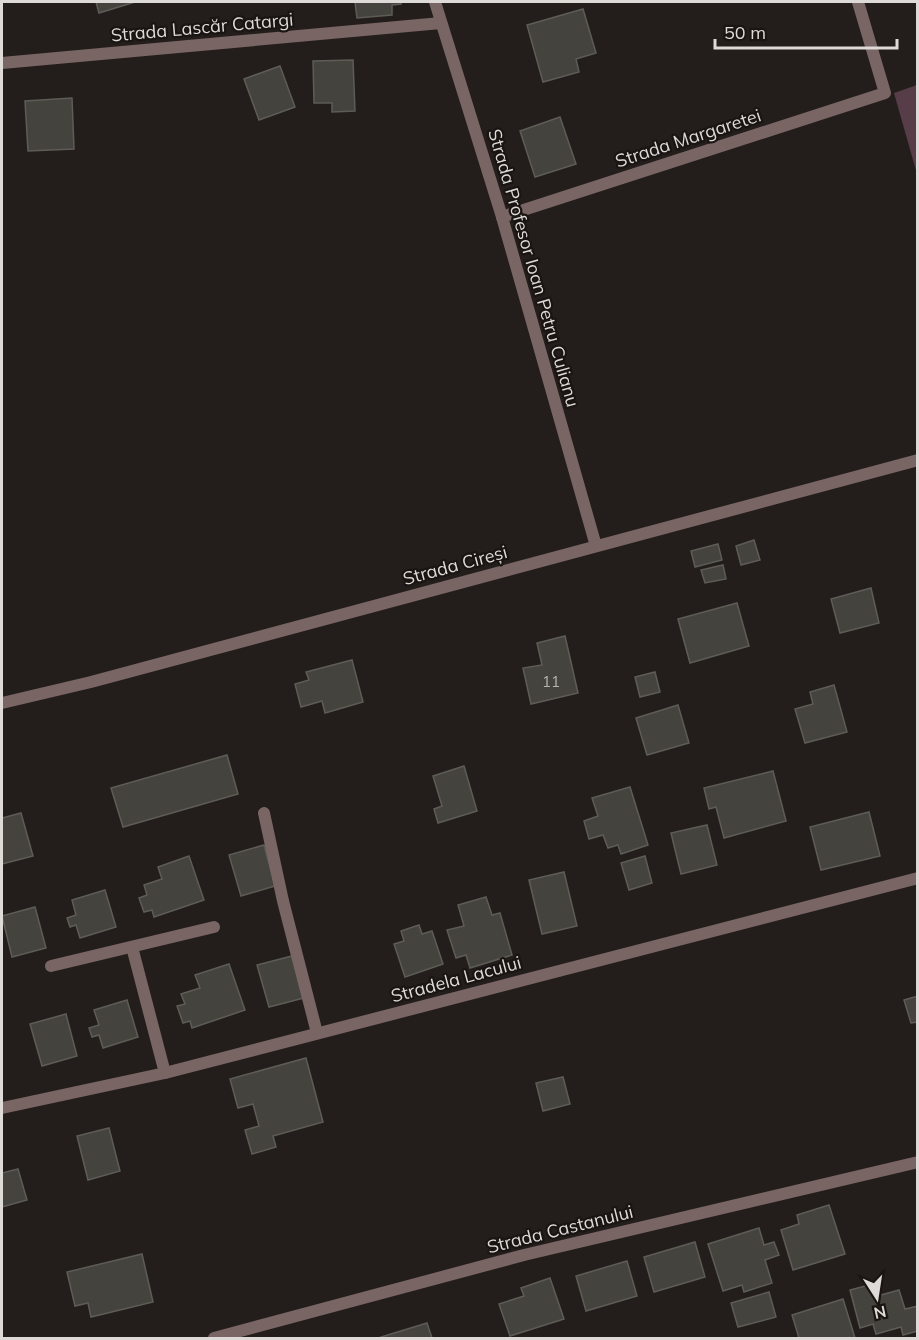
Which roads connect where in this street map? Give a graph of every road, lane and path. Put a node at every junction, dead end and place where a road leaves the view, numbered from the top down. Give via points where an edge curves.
1 (435, 2) edge
2 (858, 2) edge
3 (441, 22) junction
4 (2, 63) edge
5 (502, 217) junction
6 (918, 460) edge
7 (596, 546) junction
8 (2, 703) edge
9 (264, 813) dead end
10 (918, 878) edge
11 (214, 927) dead end
12 (132, 947) junction
13 (51, 966) dead end
14 (317, 1033) junction
15 (165, 1073) junction
16 (2, 1108) edge
17 (918, 1162) edge
18 (214, 1338) edge

1 - 3 street, Strada Profesor Ioan Petru Culianu
2 - 5 street, Strada Margaretei via 885,93
3 - 4 street, Strada Lascăr Catargi
3 - 5 street, Strada Profesor Ioan Petru Culianu
5 - 7 street, Strada Profesor Ioan Petru Culianu
6 - 7 street, Strada Cireși
7 - 8 street, Strada Cireși
9 - 14 street
10 - 14 street, Stradela Lacului
11 - 12 street
12 - 13 street
12 - 15 street
14 - 15 street, Stradela Lacului
15 - 16 street, Stradela Lacului
17 - 18 street, Strada Castanului via 524,1255

